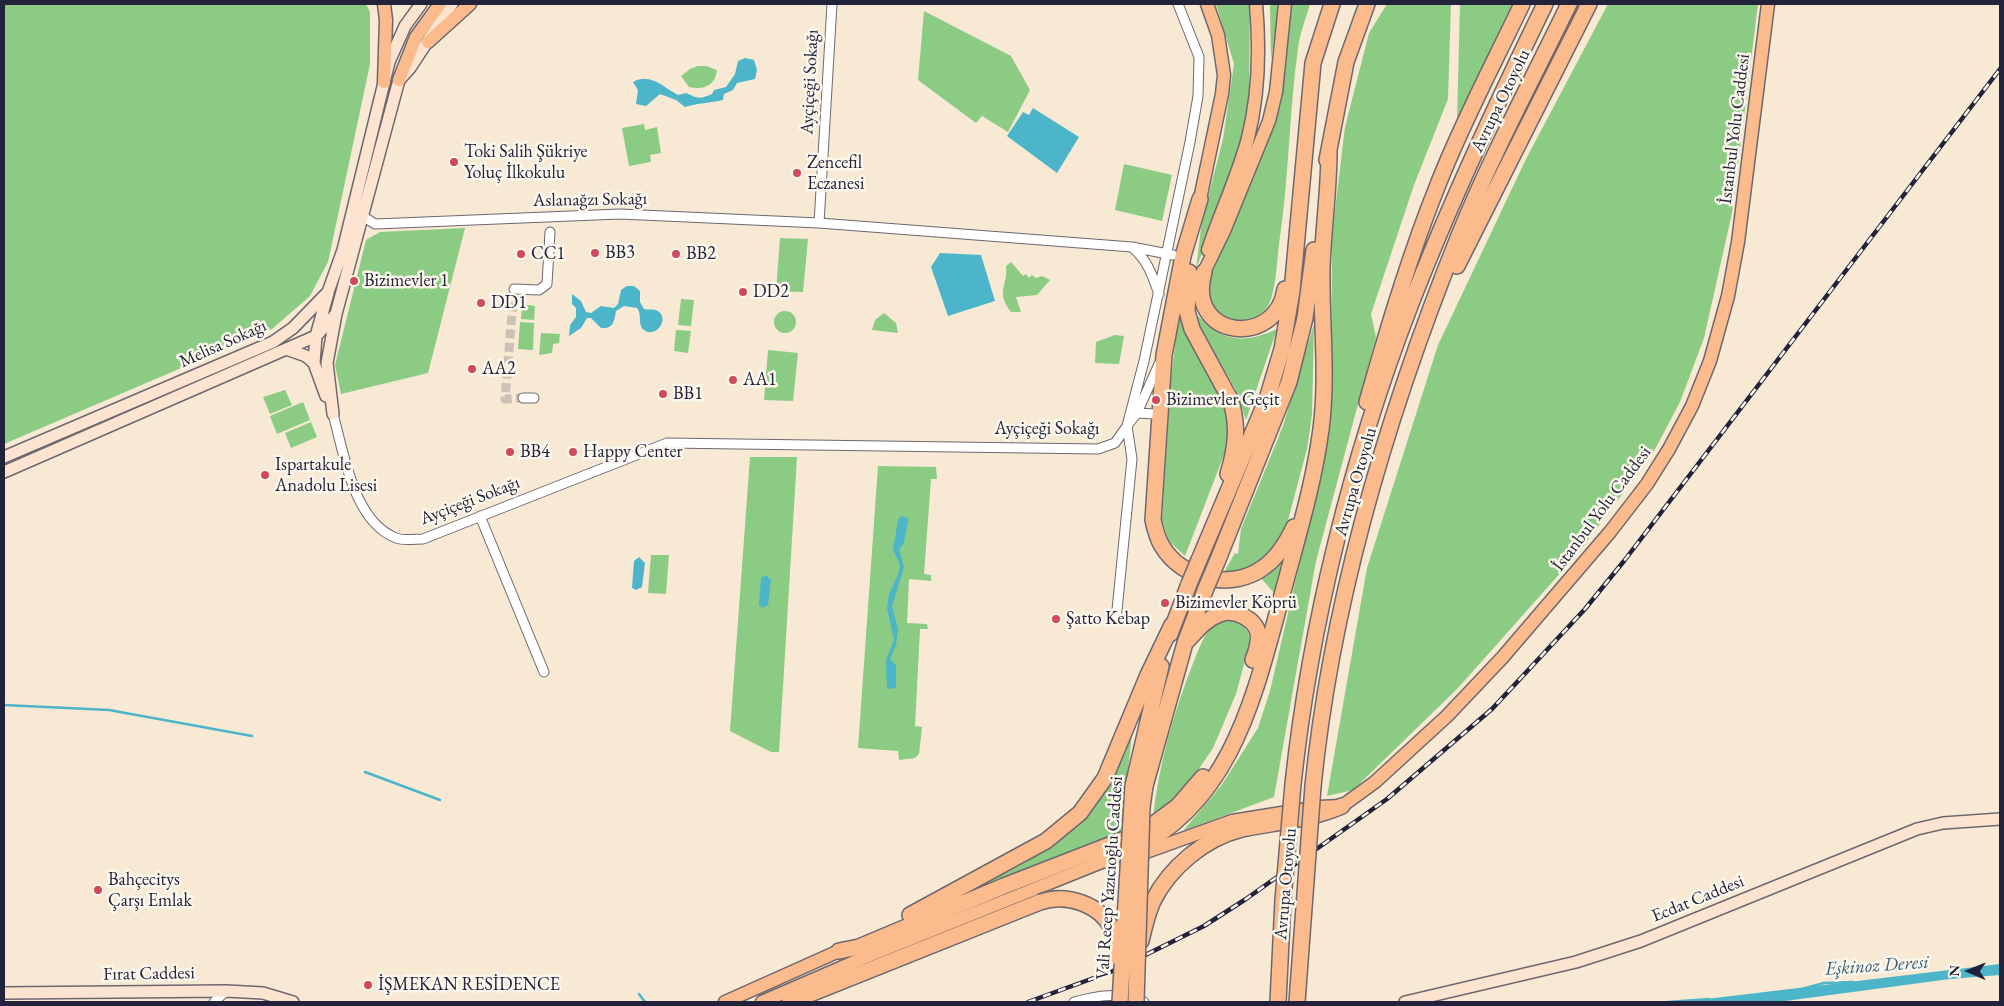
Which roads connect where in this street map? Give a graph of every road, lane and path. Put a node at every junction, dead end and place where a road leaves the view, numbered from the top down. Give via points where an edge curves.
1 (384, 4) edge
2 (421, 4) edge
3 (440, 4) edge
4 (452, 4) edge
5 (470, 4) edge
6 (832, 4) edge
7 (1178, 4) edge
8 (1207, 4) edge
9 (1256, 4) edge
10 (1285, 4) edge
11 (1332, 4) edge
12 (1367, 4) edge
13 (1522, 4) edge
14 (1545, 4) edge
15 (1568, 4) edge
16 (1589, 4) edge
17 (1768, 4) edge
18 (428, 42) junction
19 (399, 80) junction
20 (384, 82) junction
21 (1329, 152) junction
22 (1200, 199) junction
23 (364, 217) junction
24 (819, 223) junction
25 (1298, 227) junction
26 (550, 232) dead end
27 (1132, 248) junction
28 (1168, 254) junction
29 (1183, 256) junction
30 (1204, 272) junction
31 (514, 290) dead end
32 (328, 292) junction
33 (1159, 295) junction
34 (336, 314) junction
35 (1428, 318) junction
36 (316, 336) junction
37 (286, 349) junction
38 (1164, 354) junction
39 (314, 363) junction
40 (523, 398) tunnel mouth
41 (534, 398) dead end
42 (1138, 413) junction
43 (333, 414) junction
44 (1158, 420) junction
45 (1127, 426) junction
46 (4, 457) edge
47 (4, 472) edge
48 (1308, 497) junction
49 (1222, 504) junction
50 (1345, 512) junction
51 (480, 516) junction
52 (1116, 620) dead end
53 (1172, 626) junction
54 (1185, 643) junction
55 (544, 672) dead end
56 (1139, 786) junction
57 (1342, 806) junction
58 (2000, 818) edge
59 (1124, 853) junction
60 (1139, 948) junction
61 (839, 951) junction
62 (226, 991) junction
63 (4, 994) edge
64 (1120, 997) edge
65 (214, 1002) edge
66 (293, 1002) edge
67 (725, 1002) edge
68 (762, 1002) edge
69 (790, 1002) edge
70 (1074, 1002) edge
71 (1136, 1002) edge
72 (1144, 1002) edge
73 (1278, 1002) edge
74 (1297, 1002) edge
75 (1405, 1002) edge

1 - 20 main road
2 - 20 street, Melisa Sokağı via 399,38
3 - 19 main road via 416,37
4 - 18 street
5 - 18 main road
6 - 24 street, Ayçiçeği Sokağı
7 - 28 street, Ayçiçeği Sokağı via 1196,48 1199,73 1192,133
8 - 22 main road via 1218,35 1224,75
9 - 30 main road via 1259,59 1252,119 1206,254
10 - 30 main road via 1276,92 1269,120
11 - 25 highway via 1313,63
12 - 21 highway via 1346,62
13 - 50 highway via 1455,143 1424,222 1355,441 1346,485
14 - 50 highway, Avrupa Otoyolu via 1491,115 1410,307 1377,400
15 - 35 highway, Avrupa Otoyolu via 1477,194
16 - 35 highway via 1450,282
17 - 57 main road, İstanbul Yolu Caddesi via 1738,242 1728,296 1710,361 1688,414 1647,484 1616,526 1502,658 1416,746
18 - 19 street
19 - 23 street via 365,199
20 - 32 street, Melisa Sokağı via 343,250
21 - 48 highway via 1322,266 1325,382 1321,427
21 - 54 highway, Vali Recep Yazıcıoğlu Caddesi, bridge via 1322,176 1299,349 1280,409
22 - 29 highway
22 - 49 highway via 1187,283 1187,311 1234,410 1236,436
23 - 24 street, Aslanağzı Sokağı via 374,224 620,214
23 - 34 street
24 - 27 street
25 - 30 highway via 1290,248 1284,297 1276,312 1252,328 1229,328 1210,316 1200,293
25 - 49 highway via 1282,349 1267,399
26 - 31 street via 547,284 539,290
27 - 28 street
27 - 33 street via 1150,267
28 - 29 street
28 - 33 street, Ayçiçeği Sokağı
29 - 38 highway
32 - 36 street, Ayçiçeği Sokağı
32 - 46 street, Melisa Sokağı via 293,328 273,342
33 - 45 street, Ayçiçeği Sokağı
34 - 36 street
34 - 43 street, Ayçiçeği Sokağı via 327,363
35 - 74 highway, Avrupa Otoyolu, bridge via 1402,393 1359,540 1336,640 1313,786
36 - 37 street, Melisa Sokağı
36 - 39 street, Ayçiçeği Sokağı
37 - 39 street via 306,356
37 - 47 street, Melisa Sokağı
38 - 42 street
38 - 44 highway
39 - 43 street, Ayçiçeği Sokağı
40 - 41 street
42 - 44 street via 1154,414
42 - 45 street
43 - 51 street, Ayçiçeği Sokağı via 358,501 383,530 397,538 423,539
44 - 48 highway via 1153,520 1162,547 1190,571 1223,581 1244,578 1264,568 1287,542
45 - 51 street, Ayçiçeği Sokağı via 1116,443 1098,449 667,443
45 - 52 street via 1132,459
48 - 59 highway via 1258,682 1231,750 1210,786 1192,808 1154,839
49 - 53 highway, Vali Recep Yazıcıoğlu Caddesi, bridge
50 - 73 highway, Avrupa Otoyolu, bridge via 1311,658 1293,784
51 - 55 street
53 - 56 highway, Vali Recep Yazıcıoğlu Caddesi via 1151,699
53 - 61 highway via 1105,778 1080,813 1046,842
54 - 56 highway, Vali Recep Yazıcıoğlu Caddesi
54 - 61 highway via 1206,621 1225,612 1244,616 1258,633 1255,656 1229,732 1206,773 1178,806 1143,832 1119,843 996,889 859,947
56 - 60 highway, Vali Recep Yazıcıoğlu Caddesi, bridge via 1142,807
56 - 64 highway, Vali Recep Yazıcıoğlu Caddesi, bridge
57 - 59 main road via 1241,819 1146,852
57 - 60 highway via 1318,816 1240,830 1220,837 1184,860 1160,888 1152,903
58 - 75 street, Ecdat Caddesi via 1917,829 1641,941 1576,962
59 - 68 main road
60 - 71 highway, Vali Recep Yazıcıoğlu Caddesi, bridge
61 - 67 main road
62 - 63 street, Fırat Caddesi
62 - 65 street
62 - 66 street, Fırat Caddesi via 263,993
64 - 69 highway, bridge via 1113,931 1104,918 1079,901 1052,898
70 - 72 street via 1105,995

